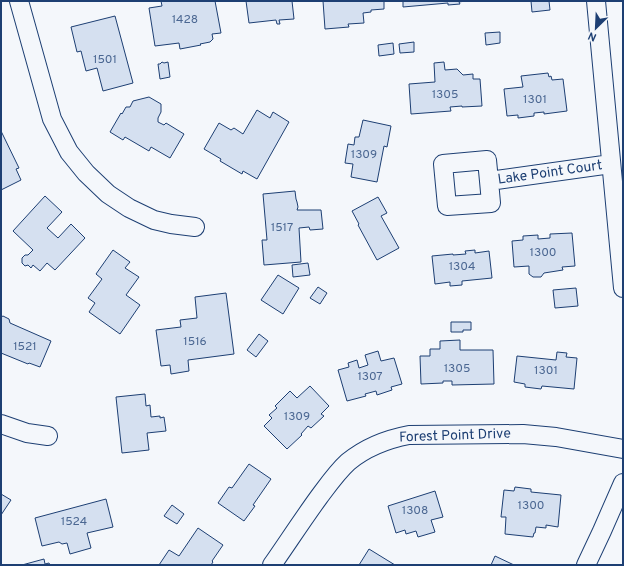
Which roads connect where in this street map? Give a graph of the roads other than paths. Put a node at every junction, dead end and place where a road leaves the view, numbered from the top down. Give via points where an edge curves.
1 (19, 1) edge
2 (596, 1) edge
3 (611, 164) junction
4 (489, 181) dead end
5 (195, 227) dead end
6 (623, 288) edge
7 (1, 424) edge
8 (48, 436) dead end
9 (623, 449) edge
10 (623, 482) edge
11 (272, 565) edge
12 (586, 565) edge

1 - 5 street via 52,119 69,152 108,194 129,208 154,220
2 - 3 street
3 - 4 street, Lake Point Court
3 - 6 street
7 - 8 street via 27,433
9 - 11 street, Forest Point Drive via 524,434 409,435 396,438 365,450 348,462 302,520
10 - 12 street

